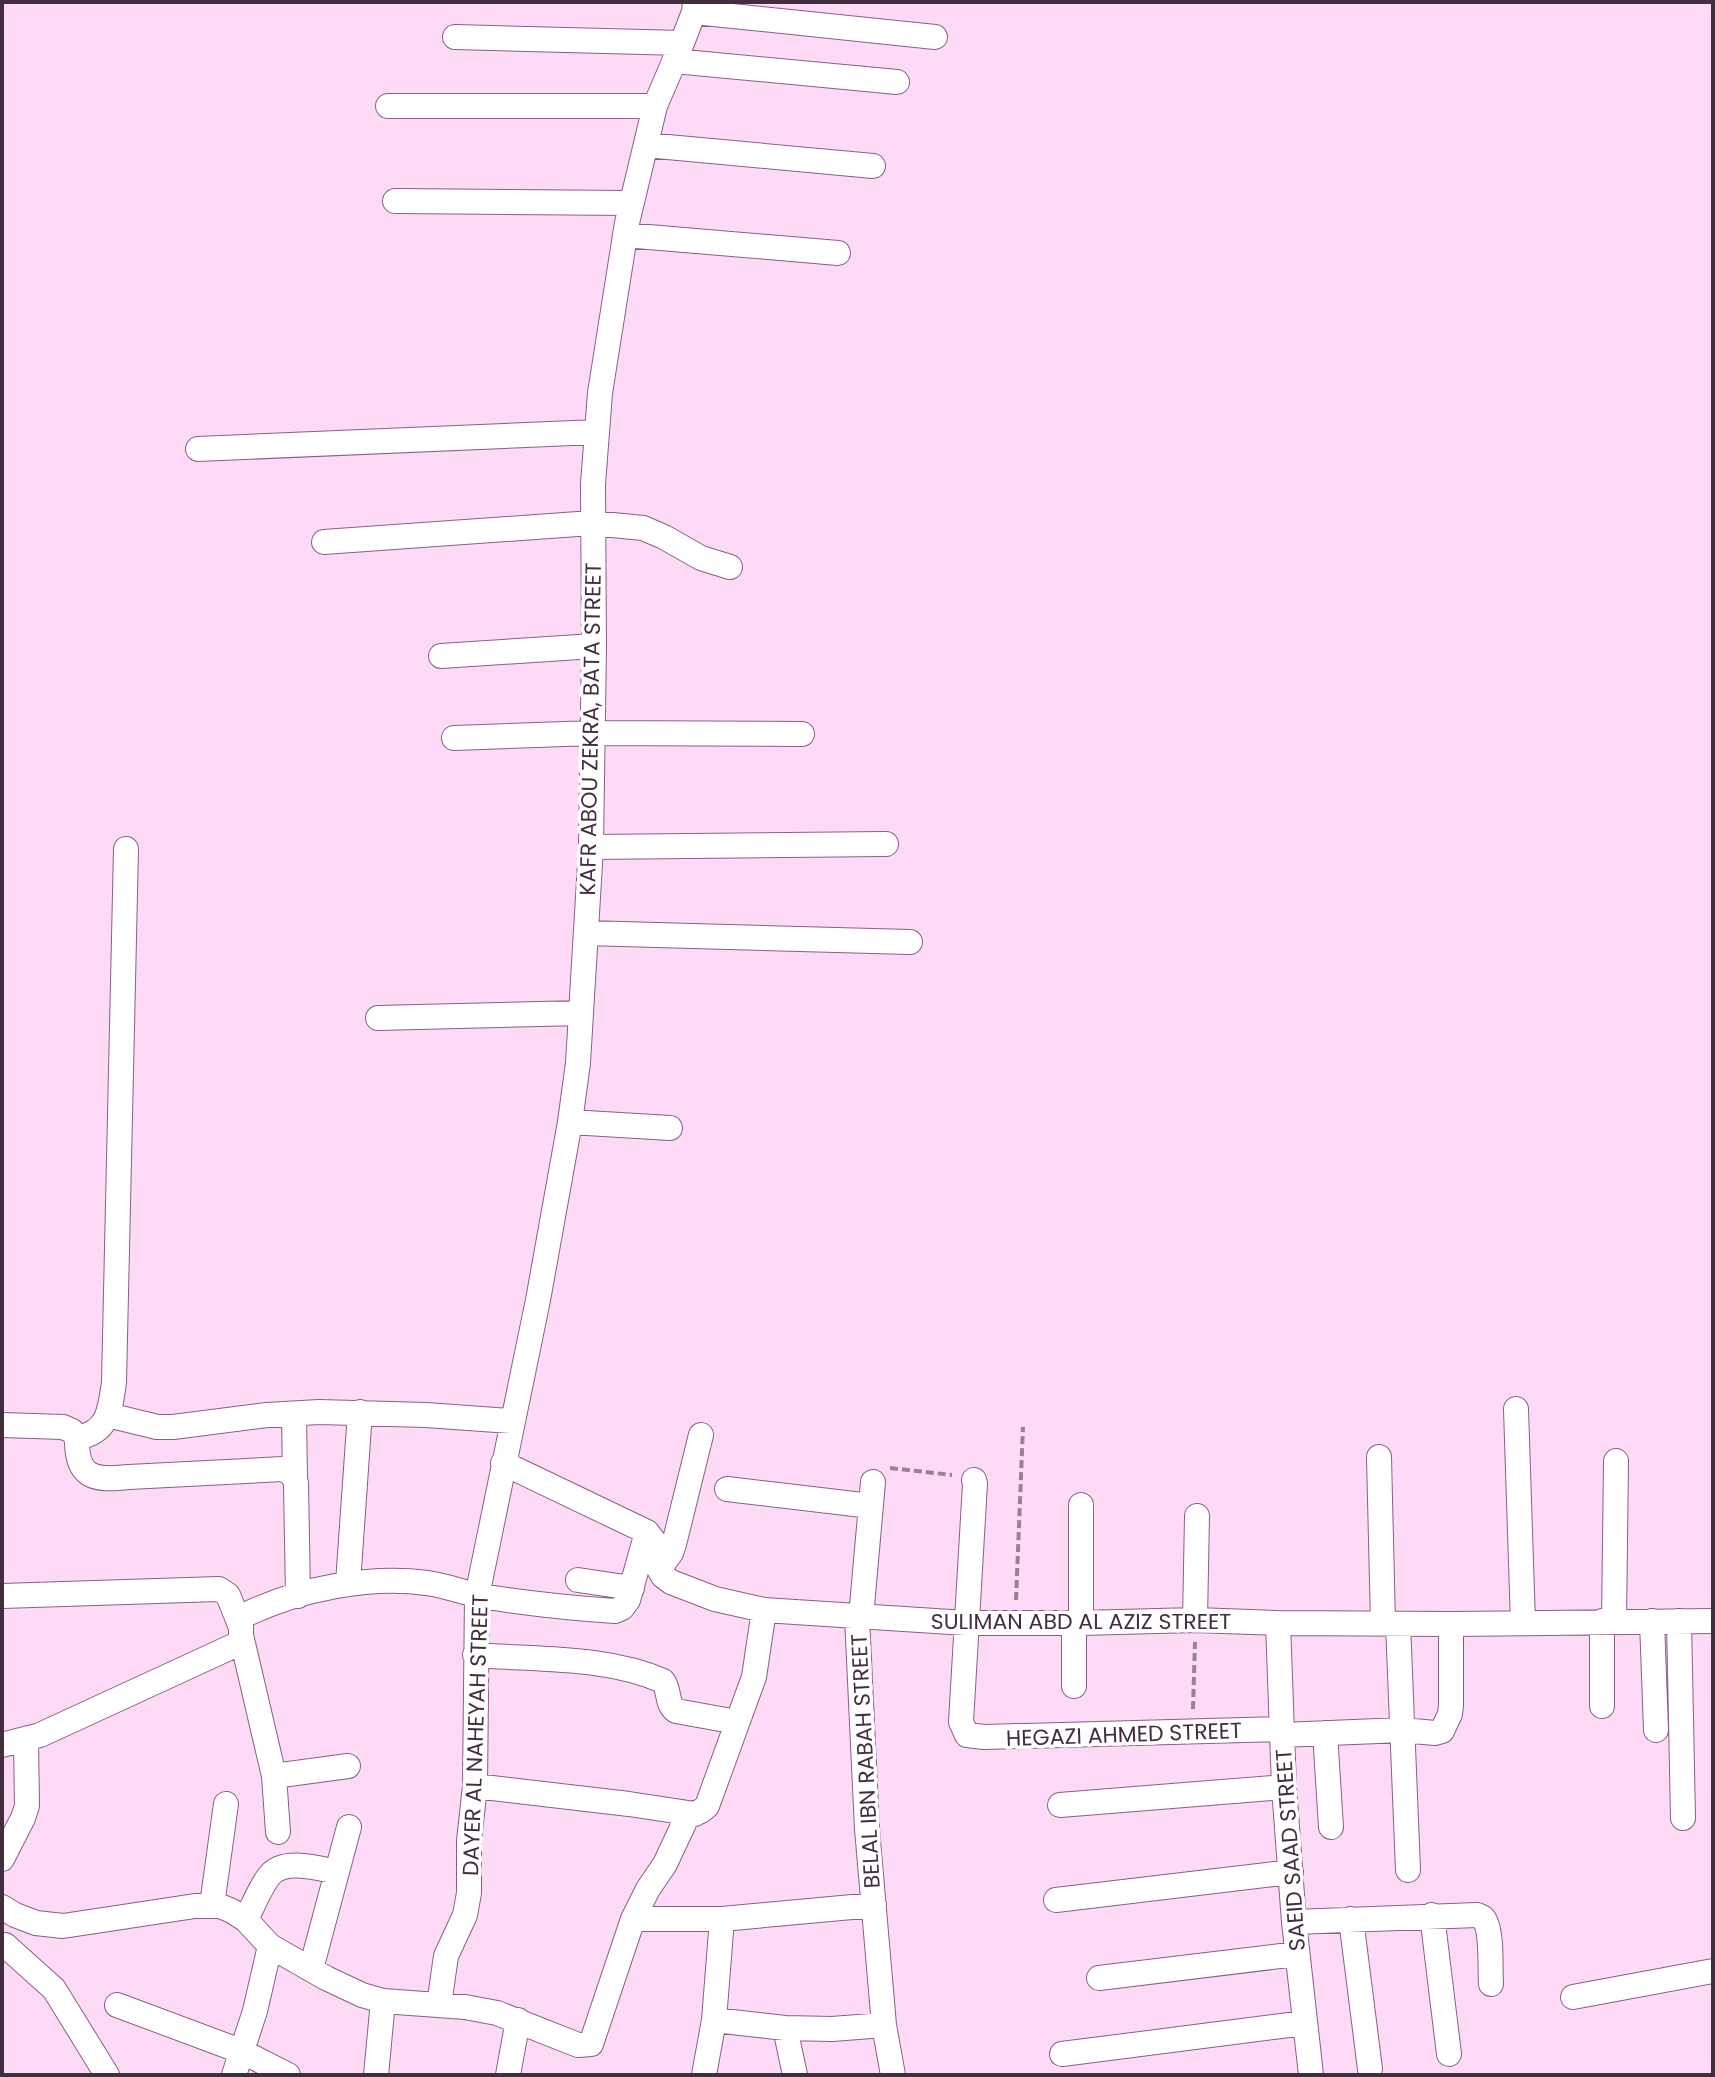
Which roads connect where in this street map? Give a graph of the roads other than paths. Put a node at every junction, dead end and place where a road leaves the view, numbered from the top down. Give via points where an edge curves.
1 (694, 7) edge
2 (455, 37) dead end
3 (935, 37) dead end
4 (678, 52) junction
5 (897, 82) dead end
6 (388, 106) dead end
7 (655, 106) junction
8 (646, 145) junction
9 (873, 166) dead end
10 (395, 201) dead end
11 (631, 203) junction
12 (625, 235) junction
13 (838, 253) dead end
14 (597, 432) junction
15 (198, 449) dead end
16 (592, 523) junction
17 (324, 542) dead end
18 (730, 567) dead end
19 (594, 646) junction
20 (441, 656) dead end
21 (593, 733) junction
22 (802, 734) dead end
23 (454, 738) dead end
24 (886, 844) dead end
25 (591, 847) junction
26 (126, 849) dead end
27 (586, 933) junction
28 (910, 942) dead end
29 (581, 1013) junction
30 (378, 1018) dead end
31 (570, 1122) junction
32 (670, 1128) dead end
33 (1516, 1409) dead end
34 (360, 1412) junction
35 (294, 1414) junction
36 (108, 1415) junction
37 (511, 1421) junction
38 (2, 1425) edge
39 (701, 1435) dead end
40 (77, 1438) junction
41 (1379, 1457) dead end
42 (1616, 1461) dead end
43 (503, 1463) junction
44 (295, 1479) junction
45 (974, 1480) road end
46 (727, 1489) dead end
47 (1081, 1505) dead end
48 (1197, 1516) dead end
49 (647, 1532) junction
50 (659, 1569) junction
51 (578, 1580) dead end
52 (348, 1583) junction
53 (632, 1588) junction
54 (2, 1596) edge
55 (298, 1596) junction
56 (477, 1596) junction
57 (764, 1610) junction
58 (859, 1617) junction
59 (1195, 1620) junction
60 (1608, 1621) junction
61 (1652, 1621) junction
62 (1679, 1621) junction
63 (1713, 1621) edge
64 (966, 1623) junction
65 (1077, 1623) junction
66 (1278, 1623) junction
67 (1523, 1623) junction
68 (1390, 1624) junction
69 (1451, 1624) junction
70 (241, 1634) junction
71 (475, 1655) junction
72 (1074, 1686) dead end
73 (1602, 1706) dead end
74 (737, 1722) junction
75 (1402, 1730) junction
76 (1656, 1730) dead end
77 (1282, 1732) junction
78 (1325, 1733) junction
79 (26, 1740) junction
80 (2, 1745) edge
81 (348, 1766) dead end
82 (274, 1776) junction
83 (475, 1786) junction
84 (1284, 1787) junction
85 (226, 1804) dead end
86 (1060, 1805) dead end
87 (695, 1814) junction
88 (1683, 1818) dead end
89 (349, 1827) dead end
90 (1331, 1827) dead end
91 (278, 1832) dead end
92 (2, 1859) edge
93 (1408, 1870) dead end
94 (337, 1872) junction
95 (1291, 1872) junction
96 (1056, 1900) dead end
97 (212, 1905) junction
98 (874, 1905) junction
99 (2, 1907) edge
100 (1432, 1915) junction
101 (633, 1919) junction
102 (722, 1919) junction
103 (1351, 1919) junction
104 (246, 1920) junction
105 (1294, 1922) junction
106 (270, 1946) junction
107 (3, 1948) edge
108 (1297, 1954) junction
109 (311, 1969) junction
110 (1713, 1971) edge
111 (1099, 1978) dead end
112 (1491, 1984) dead end
113 (1573, 1997) dead end
114 (383, 2001) junction
115 (117, 2005) dead end
116 (439, 2005) junction
117 (518, 2020) junction
118 (714, 2020) junction
119 (1305, 2023) junction
120 (884, 2025) junction
121 (785, 2028) junction
122 (1062, 2054) dead end
123 (1449, 2054) dead end
124 (239, 2064) edge
125 (1370, 2069) dead end
126 (107, 2075) edge
127 (288, 2075) edge
128 (376, 2075) edge
129 (508, 2075) edge
130 (704, 2075) edge
131 (795, 2075) edge
132 (893, 2075) edge
133 (1311, 2075) edge

1 - 3 street
1 - 4 street, KAFR ABOU ZEKRA, BATA STREET
2 - 4 street
4 - 5 street
4 - 7 street, KAFR ABOU ZEKRA, BATA STREET
6 - 7 street
7 - 8 street, KAFR ABOU ZEKRA, BATA STREET
8 - 9 street
8 - 11 street, KAFR ABOU ZEKRA, BATA STREET
10 - 11 street
11 - 12 street, KAFR ABOU ZEKRA, BATA STREET
12 - 13 street
12 - 14 street, KAFR ABOU ZEKRA, BATA STREET
14 - 15 street
14 - 16 street, KAFR ABOU ZEKRA, BATA STREET
16 - 17 street
16 - 18 street via 643,528
16 - 19 street, KAFR ABOU ZEKRA, BATA STREET
19 - 20 street
19 - 21 street, KAFR ABOU ZEKRA, BATA STREET
21 - 22 street
21 - 23 street
21 - 25 street, KAFR ABOU ZEKRA, BATA STREET
24 - 25 street
25 - 27 street, KAFR ABOU ZEKRA, BATA STREET
26 - 36 street via 114,1382
27 - 28 street
27 - 29 street, KAFR ABOU ZEKRA, BATA STREET
29 - 30 street
29 - 31 street, KAFR ABOU ZEKRA, BATA STREET
31 - 32 street
31 - 37 street, KAFR ABOU ZEKRA, BATA STREET
33 - 67 street
34 - 35 street
34 - 37 street
34 - 52 street
35 - 36 street via 173,1427
35 - 44 street
36 - 40 street via 96,1431
37 - 43 street, KAFR ABOU ZEKRA, BATA STREET
38 - 40 street via 63,1427
39 - 50 street via 674,1544
40 - 44 street via 84,1471 105,1480 283,1469
41 - 68 street
42 - 60 street
43 - 49 street
43 - 56 street, DAYER AL NAHEYAH STREET
44 - 55 street
45 - 64 street
46 - 58 street, BELAL IBN RABAH STREET via 872,1494
47 - 65 street
48 - 59 street
49 - 50 street
49 - 53 street
50 - 57 street, SULIMAN ABD AL AZIZ STREET via 682,1587
51 - 53 street
52 - 55 street
52 - 56 street via 424,1582
53 - 56 street via 615,1611
54 - 70 street via 219,1589 228,1595
55 - 70 street via 247,1614 241,1619
56 - 71 street, DAYER AL NAHEYAH STREET
57 - 58 street, SULIMAN ABD AL AZIZ STREET
57 - 74 street via 754,1677
58 - 64 street, SULIMAN ABD AL AZIZ STREET
58 - 98 street, BELAL IBN RABAH STREET
59 - 65 street, SULIMAN ABD AL AZIZ STREET
59 - 66 street, SULIMAN ABD AL AZIZ STREET
60 - 61 street, SULIMAN ABD AL AZIZ STREET
60 - 67 street, SULIMAN ABD AL AZIZ STREET
60 - 73 street
61 - 62 street, SULIMAN ABD AL AZIZ STREET
61 - 76 street
62 - 63 street, SULIMAN ABD AL AZIZ STREET
62 - 88 street
64 - 65 street, SULIMAN ABD AL AZIZ STREET
64 - 77 street, HEGAZI AHMED STREET via 961,1722 967,1735
65 - 72 street
66 - 68 street, SULIMAN ABD AL AZIZ STREET
66 - 77 street, SAEID SAAD STREET
67 - 69 street, SULIMAN ABD AL AZIZ STREET
68 - 69 street, SULIMAN ABD AL AZIZ STREET
68 - 75 street
69 - 75 street, HEGAZI AHMED STREET via 1451,1705 1445,1726 1435,1733
70 - 79 street
70 - 82 street
71 - 74 street via 629,1671 663,1681 676,1711
71 - 83 street, DAYER AL NAHEYAH STREET
74 - 87 street via 707,1806
75 - 78 street, HEGAZI AHMED STREET
75 - 93 street
77 - 78 street, HEGAZI AHMED STREET
77 - 84 street, SAEID SAAD STREET
78 - 90 street
79 - 80 street
79 - 92 street via 27,1806
81 - 82 street
82 - 91 street
83 - 87 street
83 - 116 street, DAYER AL NAHEYAH STREET via 469,1893 446,1956
84 - 86 street
84 - 95 street, SAEID SAAD STREET
85 - 97 street
87 - 101 street via 687,1817
89 - 94 street
94 - 104 street via 277,1869
94 - 109 street
95 - 96 street
95 - 105 street, SAEID SAAD STREET
97 - 99 street via 63,1926 36,1923
97 - 104 street
98 - 102 street, BELAL IBN RABAH STREET
98 - 120 street, BELAL IBN RABAH STREET
100 - 103 street
100 - 112 street via 1482,1917
100 - 123 street
101 - 102 street, BELAL IBN RABAH STREET
101 - 117 street via 591,2044 578,2045
102 - 118 street
103 - 105 street
103 - 125 street
104 - 106 street
105 - 108 street, SAEID SAAD STREET
106 - 109 street
106 - 124 street
107 - 126 street via 54,1989
108 - 111 street
108 - 119 street, SAEID SAAD STREET
109 - 114 street
110 - 113 street
114 - 116 street
114 - 128 street
115 - 124 street
116 - 117 street
117 - 129 street
118 - 121 street
118 - 130 street
119 - 122 street
119 - 133 street, SAEID SAAD STREET
120 - 121 street
120 - 132 street, BELAL IBN RABAH STREET
121 - 131 street
124 - 127 street

